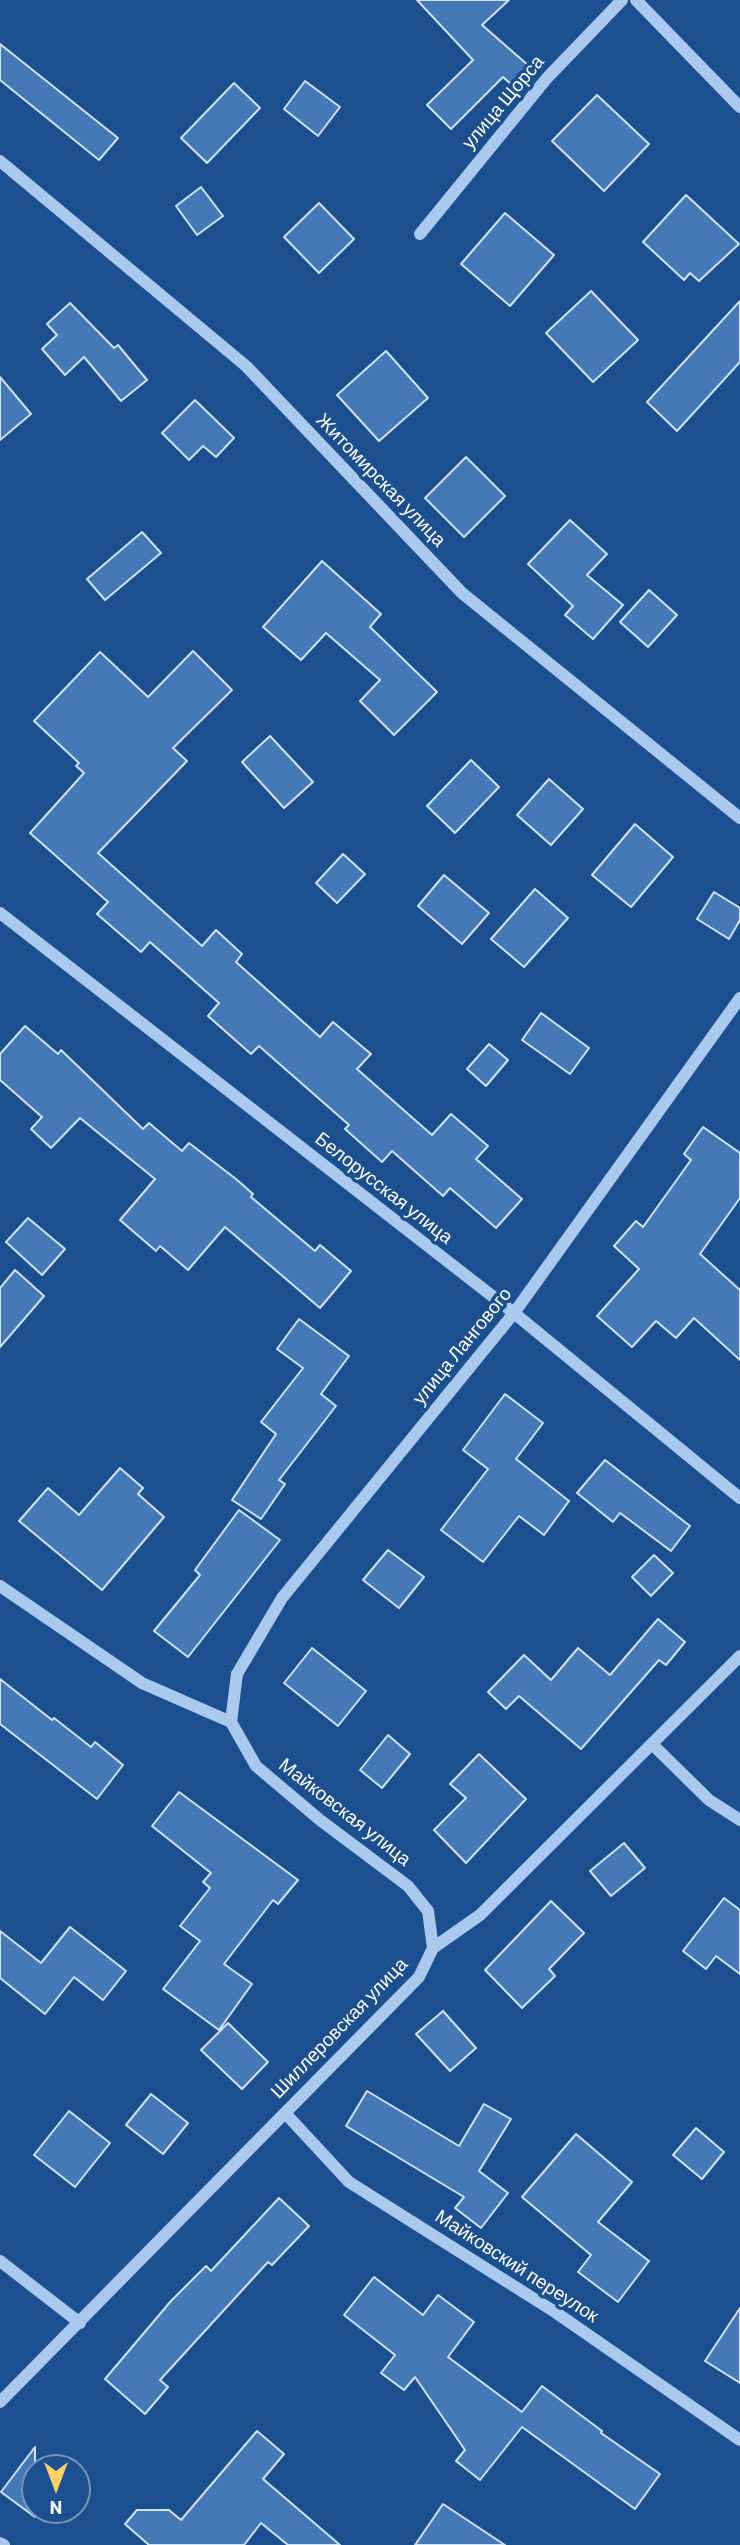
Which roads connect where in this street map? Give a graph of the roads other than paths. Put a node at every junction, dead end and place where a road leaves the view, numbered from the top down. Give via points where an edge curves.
1 (622, 0) edge
2 (636, 0) edge
3 (740, 107) edge
4 (0, 161) edge
5 (420, 234) dead end
6 (740, 818) edge
7 (0, 914) edge
8 (740, 998) edge
9 (514, 1314) junction
10 (740, 1498) edge
11 (0, 1586) edge
12 (740, 1656) edge
13 (231, 1722) junction
14 (652, 1744) junction
15 (740, 1820) edge
16 (433, 1948) junction
17 (285, 2113) junction
18 (0, 2261) edge
19 (80, 2323) junction
20 (0, 2402) edge
21 (740, 2440) edge

1 - 5 street, улица Щорса via 547,79
2 - 3 street
4 - 6 street, Житомирская улица via 246,366 461,593
7 - 9 street, Белорусская улица
8 - 9 street, улица Лангового
9 - 10 street, Белорусская улица
9 - 13 street, улица Лангового via 282,1598 237,1674
11 - 13 street via 142,1683
12 - 14 street, Шиллеровская улица
13 - 16 street, Майковская улица via 256,1766 408,1886 428,1911
14 - 15 street via 709,1800
14 - 16 street, Шиллеровская улица via 480,1915
16 - 17 street, Шиллеровская улица via 419,1977
17 - 19 street, Шиллеровская улица
17 - 21 street, Майковский переулок via 349,2182 555,2312
18 - 19 street
19 - 20 street, Шиллеровская улица

